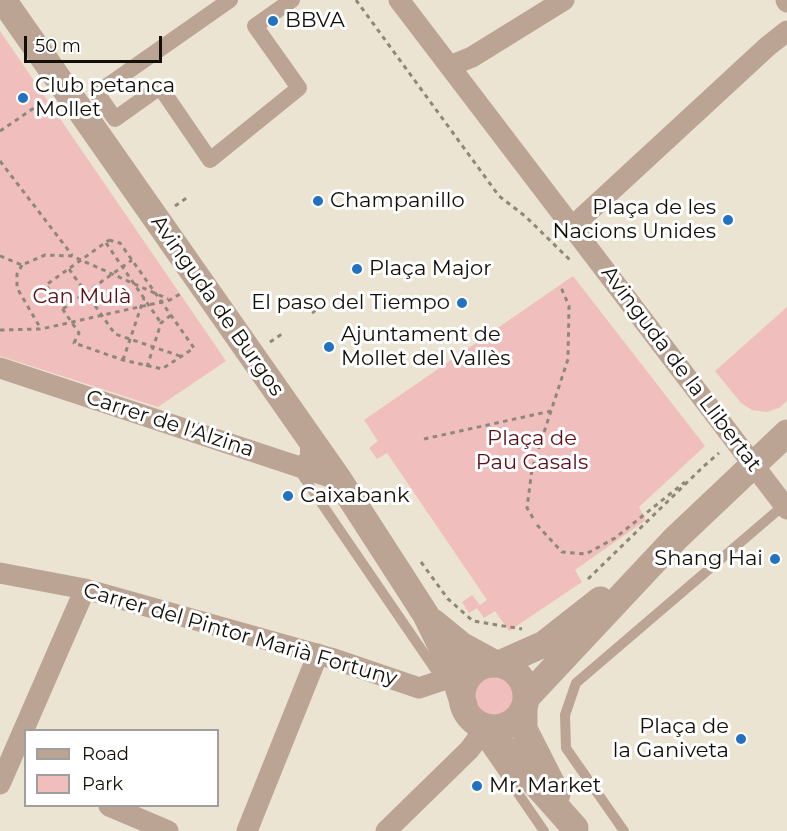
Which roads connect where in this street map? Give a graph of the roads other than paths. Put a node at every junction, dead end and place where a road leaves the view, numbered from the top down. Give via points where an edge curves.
1 (3, 0) edge
2 (230, 0) edge
3 (291, 0) edge
4 (399, 0) edge
5 (564, 0) edge
6 (787, 31) edge
7 (450, 66) junction
8 (573, 226) junction
9 (0, 368) edge
10 (301, 427) junction
11 (787, 433) edge
12 (753, 465) junction
13 (296, 466) junction
14 (339, 480) junction
15 (785, 507) edge
16 (675, 539) junction
17 (0, 573) edge
18 (85, 589) junction
19 (426, 615) junction
20 (318, 654) junction
21 (473, 693) junction
22 (525, 703) junction
23 (27, 729) edge
24 (24, 735) edge
25 (12, 764) edge
26 (0, 784) edge
27 (111, 807) edge
28 (576, 830) edge
29 (168, 831) edge
30 (247, 831) edge
31 (386, 831) edge
32 (544, 831) edge
33 (624, 831) edge

1 - 10 street, Avinguda de Burgos
2 - 3 street via 97,93 116,119 160,87 210,160 299,88 255,26
4 - 7 street, Avinguda de la Llibertat
5 - 7 street via 472,57
6 - 8 street
7 - 8 street, Avinguda de la Llibertat
8 - 12 street, Avinguda de la Llibertat
9 - 13 street, Carrer de l'Alzina
10 - 13 lane via 305,456
10 - 14 street, Avinguda de Burgos
11 - 12 street
12 - 15 street, Avinguda de la Llibertat
12 - 16 street
13 - 14 street, Carrer de l'Alzina
13 - 21 lane
14 - 19 street, Avinguda de Burgos
15 - 33 lane via 576,683 565,715 566,748
16 - 21 street via 544,644
16 - 22 street
17 - 18 street, Carrer del Pintor Marià Fortuny
18 - 20 street, Carrer del Pintor Marià Fortuny
18 - 23 street
19 - 21 street, Avinguda de Burgos
19 - 21 street, Avinguda de Burgos via 460,645
20 - 21 street, Carrer del Pintor Marià Fortuny via 419,688
20 - 30 street
21 - 22 street via 503,726 512,723
21 - 22 street, Avinguda de Burgos via 518,673 524,682
21 - 28 street, Avinguda de Burgos
21 - 31 street via 469,750
21 - 32 lane
22 - 28 street, Avinguda de Burgos via 524,729
24 - 25 street
25 - 26 street
27 - 29 street

